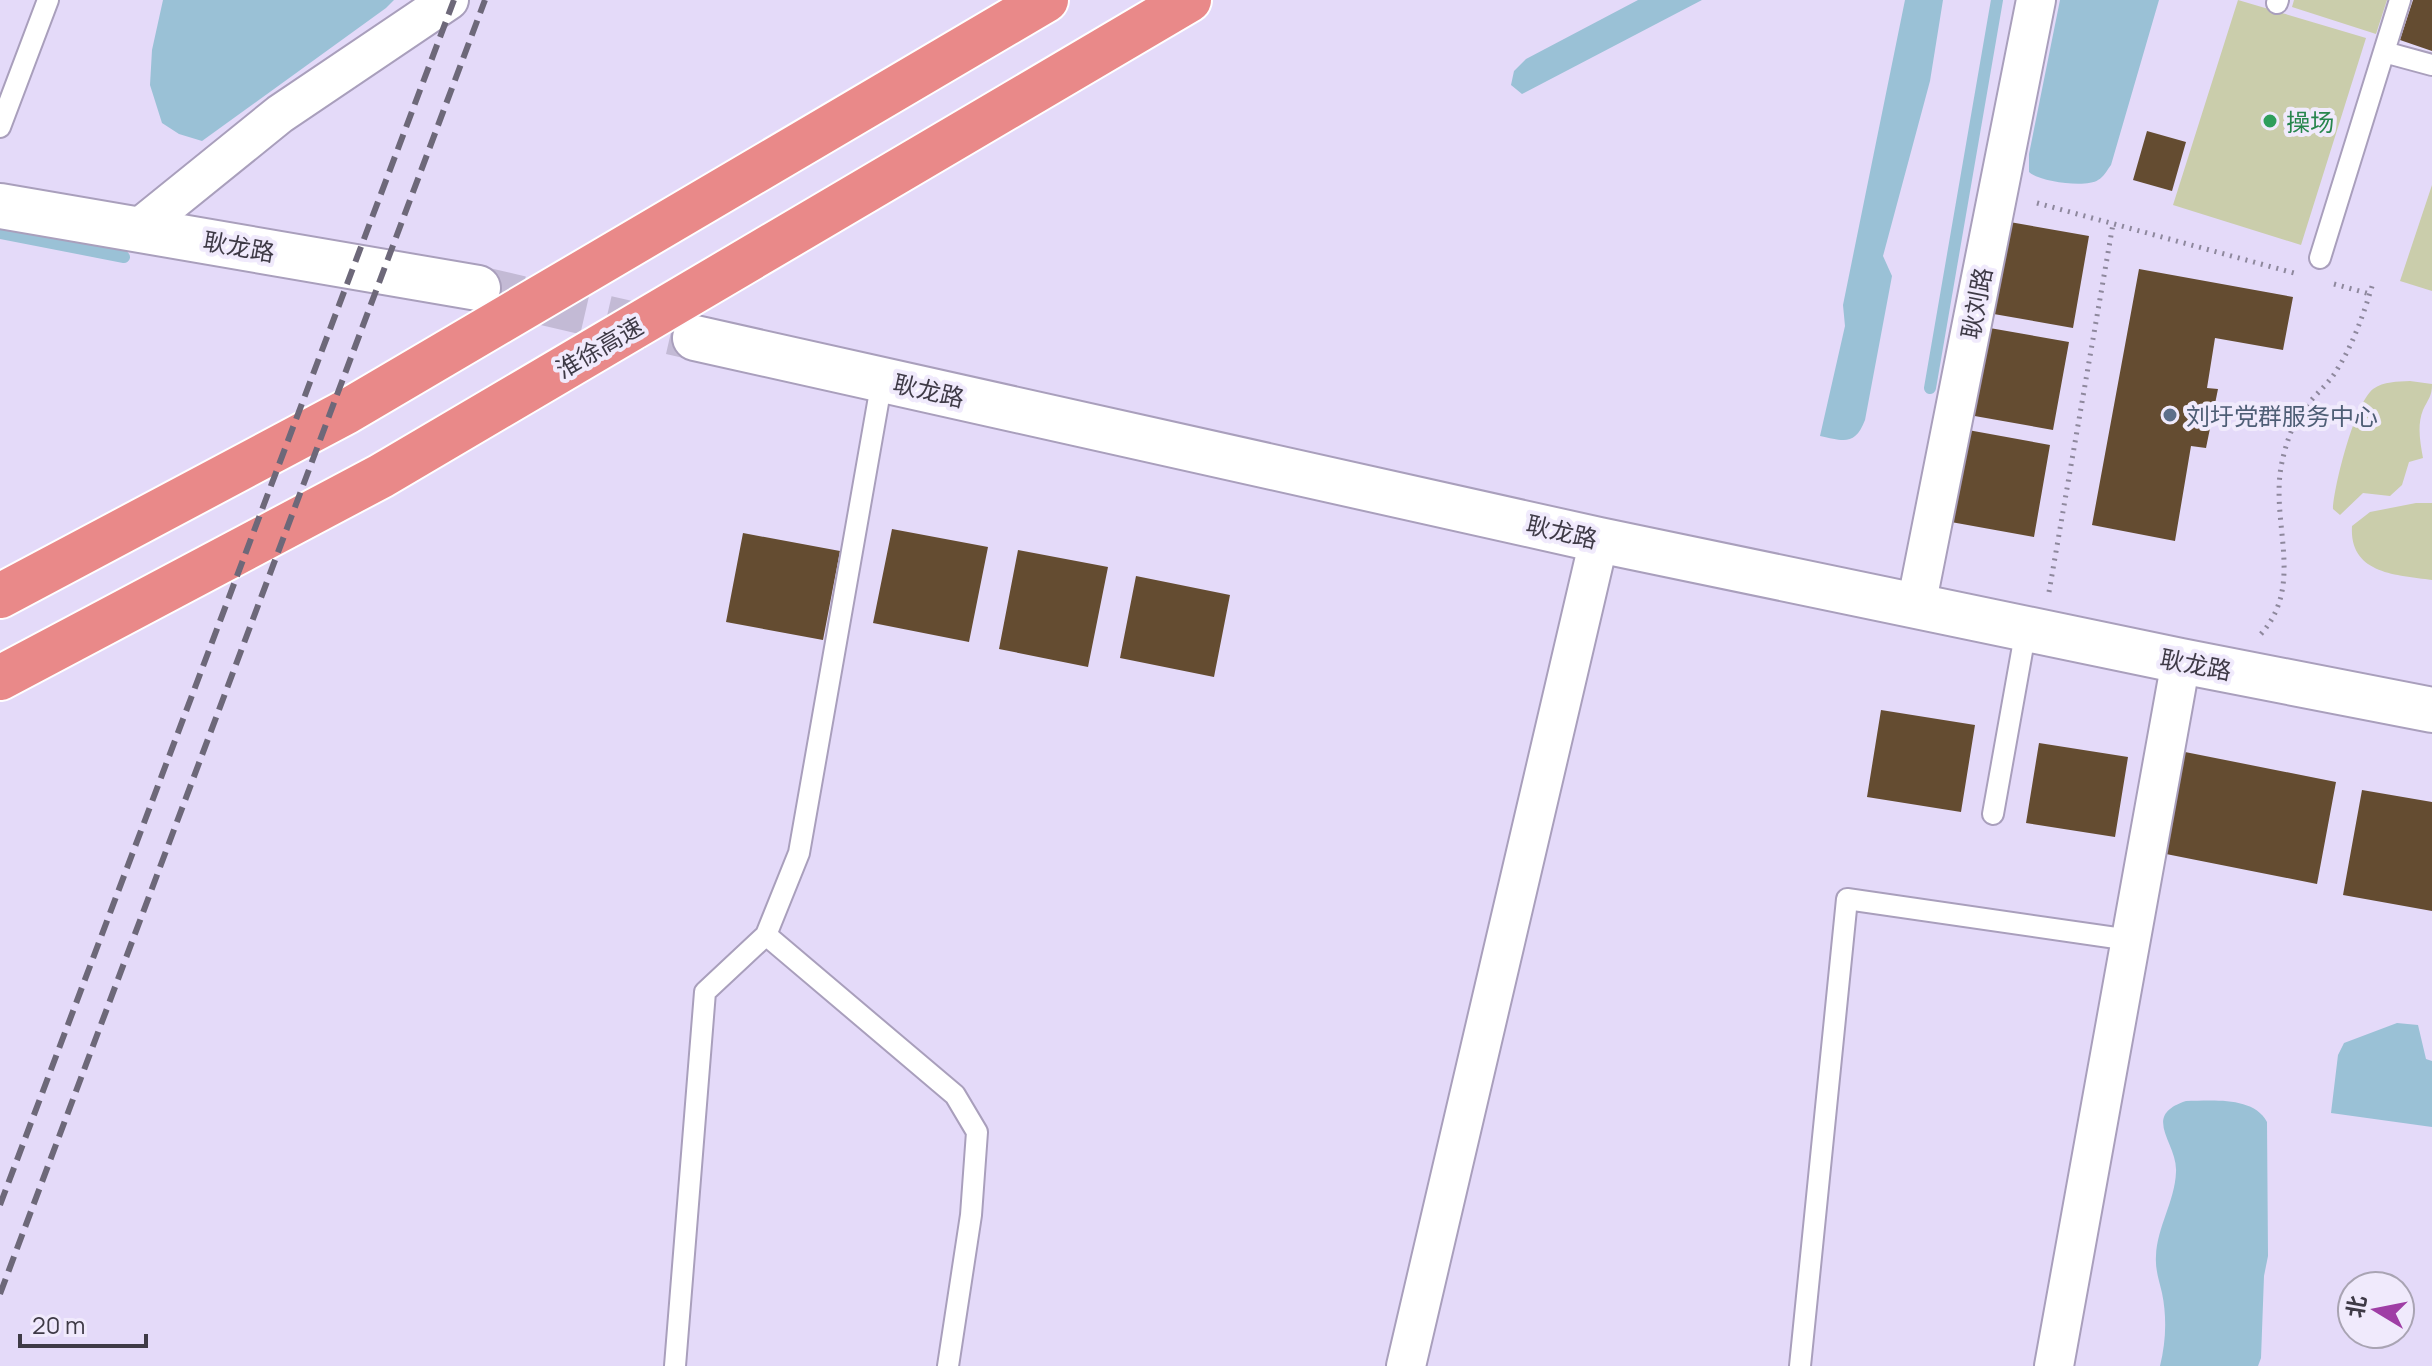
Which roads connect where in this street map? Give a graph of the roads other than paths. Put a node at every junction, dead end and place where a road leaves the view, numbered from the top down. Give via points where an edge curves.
1 (48, 0) edge
2 (449, 0) edge
3 (1046, 0) edge
4 (1189, 0) edge
5 (2036, 0) edge
6 (2400, 0) edge
7 (2384, 52) junction
8 (2432, 65) edge
9 (0, 127) edge
10 (0, 206) edge
11 (139, 228) junction
12 (2320, 258) dead end
13 (478, 288) tunnel mouth
14 (695, 338) tunnel mouth
15 (882, 380) junction
16 (1599, 540) junction
17 (0, 596) edge
18 (1916, 606) junction
19 (2034, 630) junction
20 (2181, 661) junction
21 (0, 678) edge
22 (2432, 710) edge
23 (1993, 814) dead end
24 (766, 935) junction
25 (2130, 940) junction
26 (675, 1366) edge
27 (948, 1366) edge
28 (1406, 1366) edge
29 (1800, 1366) edge
30 (2054, 1366) edge

1 - 9 lane
2 - 11 street via 280,114
3 - 17 highway via 346,412
4 - 21 highway, 淮徐高速 via 381,476
5 - 18 street, 耿刘路
6 - 7 lane
7 - 8 lane
7 - 12 lane
10 - 11 street, 耿龙路
11 - 13 street, 耿龙路
14 - 15 street, 耿龙路
15 - 16 street, 耿龙路
15 - 24 lane via 799,853
16 - 18 street, 耿龙路
16 - 28 street
18 - 19 street, 耿龙路
19 - 20 street, 耿龙路
19 - 23 lane
20 - 22 street, 耿龙路
20 - 25 street
24 - 26 lane via 705,992
24 - 27 lane via 955,1095 977,1132 971,1215
25 - 29 lane via 1847,899
25 - 30 street

